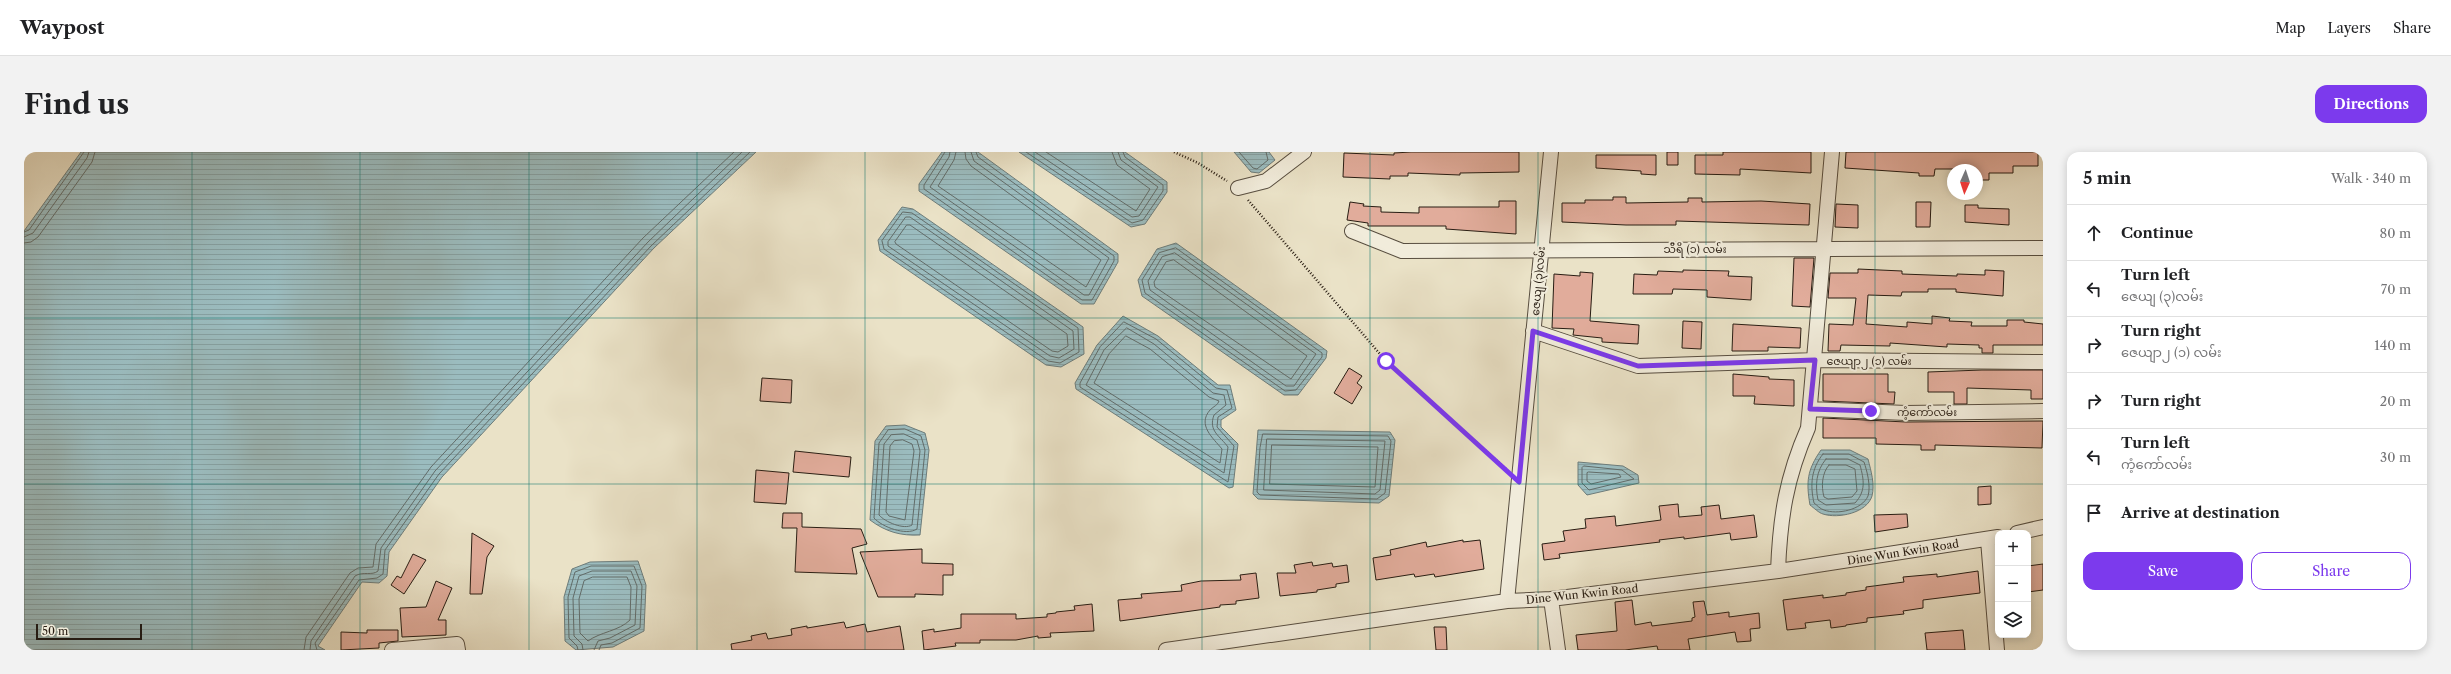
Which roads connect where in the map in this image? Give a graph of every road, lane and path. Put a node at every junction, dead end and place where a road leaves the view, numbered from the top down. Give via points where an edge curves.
1 (1174, 152) edge
2 (1304, 152) edge
3 (1551, 152) edge
4 (1832, 152) edge
5 (1238, 188) junction
6 (1352, 231) dead end
7 (2043, 248) edge
8 (1825, 249) junction
9 (1541, 250) junction
10 (1533, 331) junction
11 (1815, 360) junction
12 (2043, 362) edge
13 (1810, 409) junction
14 (2043, 411) edge
15 (1519, 482) junction
16 (2043, 527) edge
17 (2030, 530) edge
18 (1993, 539) edge
19 (1778, 571) junction
20 (1551, 599) junction
21 (1507, 601) junction
22 (392, 650) edge
23 (458, 650) edge
24 (1166, 650) edge
25 (1558, 650) edge
26 (1997, 650) edge

1 - 5 path via 1198,163
2 - 5 street via 1266,181
3 - 9 street, ဇေယျ (၃)လမ်း
4 - 8 street
5 - 15 path via 1386,361
6 - 9 street, သီရိ (၁) လမ်း via 1402,251
7 - 8 street, သီရိ (၁) လမ်း
8 - 9 street, သီရိ (၁) လမ်း
8 - 11 street
9 - 10 street, ဇေယျ (၃)လမ်း
10 - 11 street, ဇေယျာ၂ (၁) လမ်း via 1638,366
10 - 15 street, ဇေယျ (၃)လမ်း
11 - 12 street, ဇေယျာ၂ (၁) လမ်း
11 - 13 street
13 - 14 street, ကံ့ကော်လမ်း via 1906,413
13 - 19 street via 1808,428 1787,485 1780,525
15 - 21 street, ဇေယျ (၃)လမ်း
16 - 17 street
18 - 19 street, Dine Wun Kwin Road
18 - 26 street
19 - 20 street, Dine Wun Kwin Road
20 - 21 street, Dine Wun Kwin Road
20 - 25 street
21 - 24 street, Dine Wun Kwin Road
22 - 23 street via 457,644

